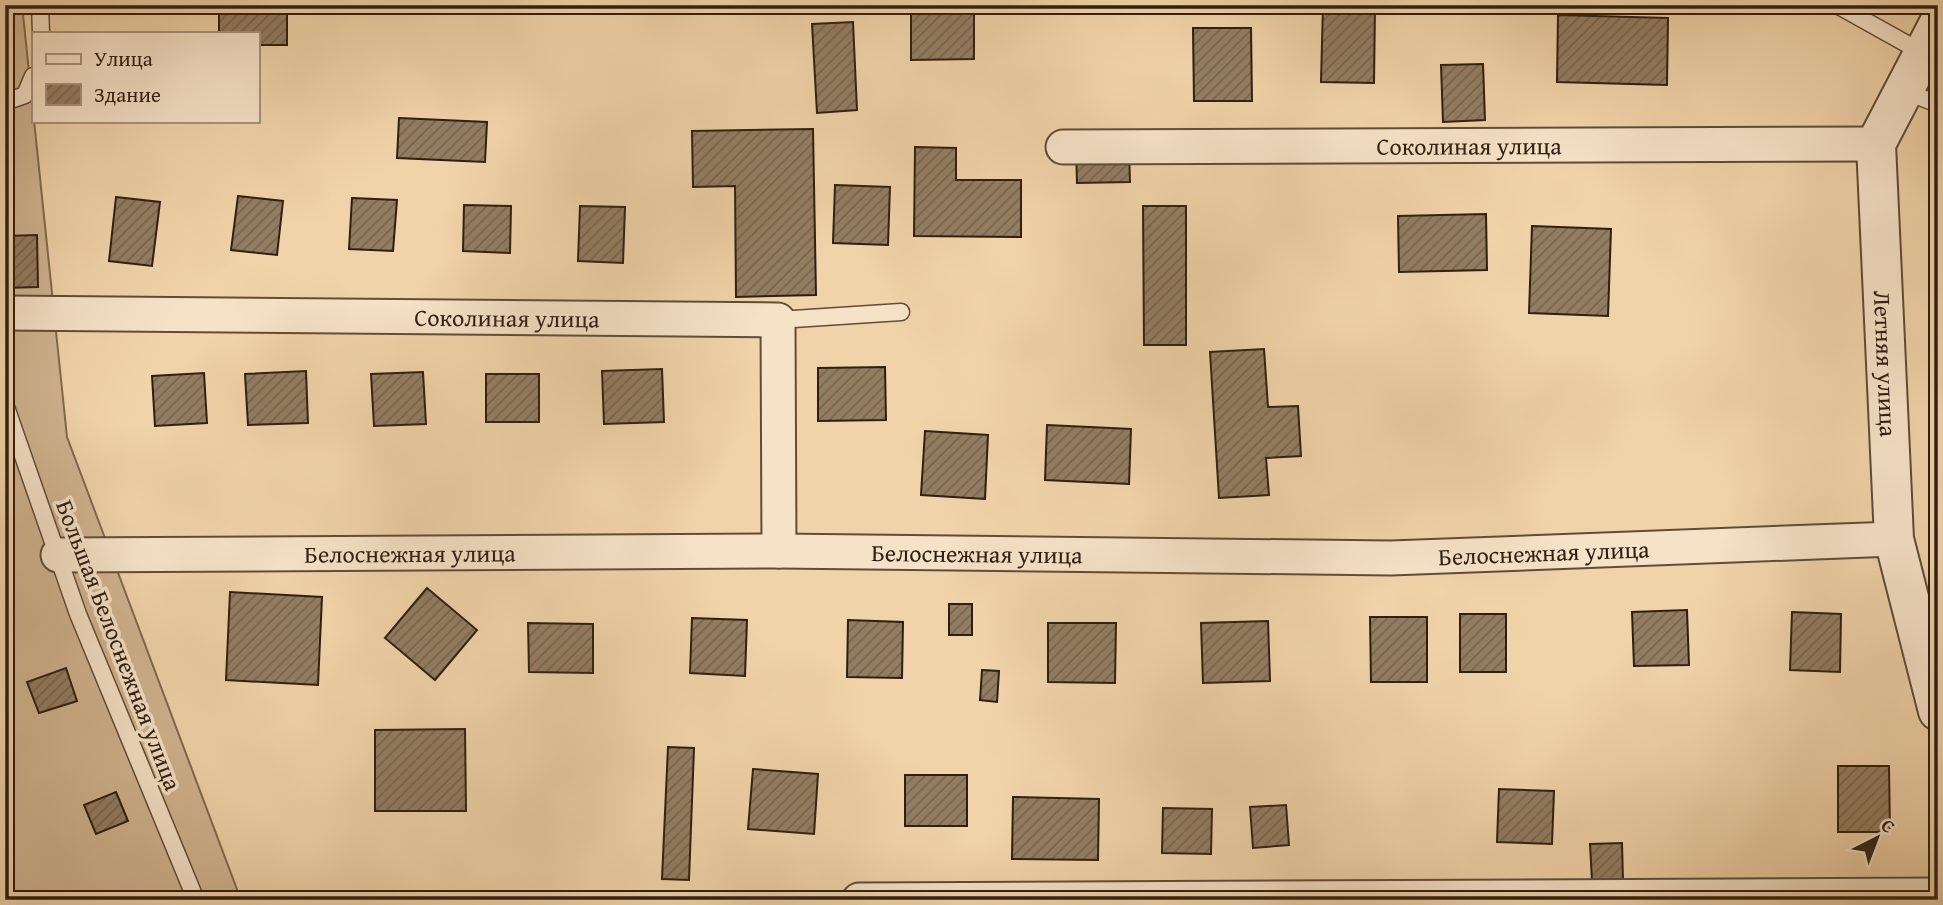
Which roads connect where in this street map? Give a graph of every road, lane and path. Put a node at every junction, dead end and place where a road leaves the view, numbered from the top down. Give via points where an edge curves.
1 (40, 5) edge
2 (1837, 5) edge
3 (41, 32) edge
4 (1931, 38) edge
5 (32, 78) edge
6 (1921, 98) edge
7 (5, 102) edge
8 (1876, 144) junction
9 (1063, 148) dead end
10 (901, 312) dead end
11 (5, 313) edge
12 (778, 320) junction
13 (5, 404) edge
14 (1894, 539) junction
15 (779, 551) junction
16 (58, 555) junction
17 (1938, 711) edge
18 (1938, 895) edge
19 (196, 900) edge
20 (859, 900) edge

1 - 3 lane
2 - 4 lane
4 - 6 street, Летняя улица
5 - 7 lane via 25,95
6 - 8 street, Летняя улица
8 - 9 street, Соколиная улица
8 - 14 street, Летняя улица
10 - 12 lane
11 - 12 street, Соколиная улица
12 - 15 street
13 - 16 lane, Большая Белоснежная улица
14 - 15 street, Белоснежная улица via 1391,558
14 - 17 street, Летняя улица
15 - 16 street, Белоснежная улица
16 - 19 lane, Большая Белоснежная улица
18 - 20 street

